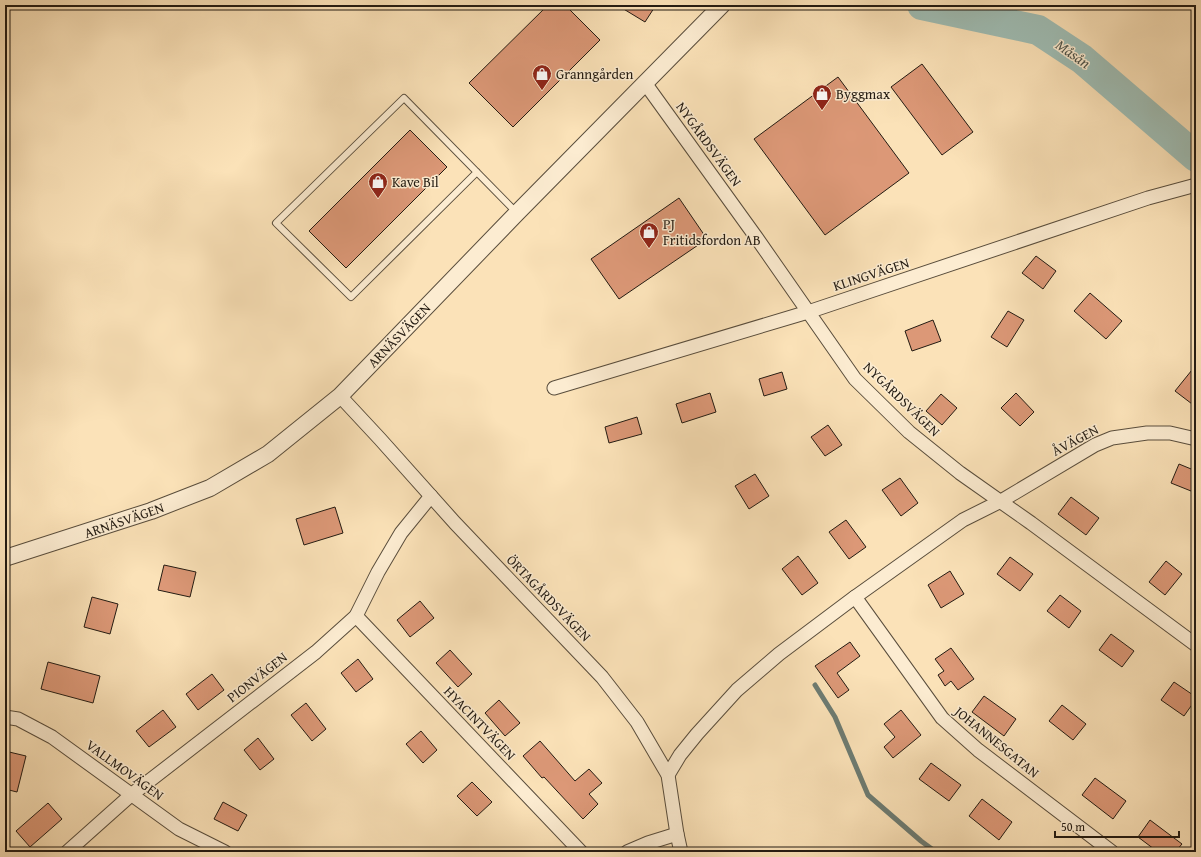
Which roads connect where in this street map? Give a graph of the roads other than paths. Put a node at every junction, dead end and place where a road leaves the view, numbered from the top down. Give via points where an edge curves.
1 (722, 5) edge
2 (645, 83) junction
3 (477, 172) junction
4 (1196, 185) edge
5 (517, 213) junction
6 (808, 312) junction
7 (554, 388) dead end
8 (340, 396) junction
9 (1196, 439) edge
10 (431, 496) junction
11 (1001, 501) junction
12 (5, 558) edge
13 (855, 597) junction
14 (356, 616) junction
15 (1196, 645) edge
16 (5, 717) edge
17 (668, 775) junction
18 (131, 794) junction
19 (677, 834) junction
20 (67, 852) edge
21 (225, 852) edge
22 (581, 852) edge
23 (627, 852) edge
24 (681, 852) edge
25 (1112, 852) edge

1 - 2 street, ARNÄSVÄGEN
2 - 5 street, ARNÄSVÄGEN
2 - 6 street, NYGÅRDSVÄGEN
3 - 3 lane via 404,98 276,222 351,297
3 - 5 lane
4 - 6 street, KLINGVÄGEN via 1148,198
5 - 8 street, ARNÄSVÄGEN
6 - 7 street, KLINGVÄGEN
6 - 11 street, NYGÅRDSVÄGEN via 855,379 903,426 960,473
8 - 10 street, ÖRTAGÅRDSVÄGEN
8 - 12 street, ARNÄSVÄGEN via 268,454 210,488 151,511
9 - 11 street, ÅVÄGEN via 1170,433 1112,438 1095,445
10 - 14 street, PIONVÄGEN via 400,532
10 - 17 street, ÖRTAGÅRDSVÄGEN via 602,677 637,722
11 - 13 street via 964,520
11 - 15 street, NYGÅRDSVÄGEN
13 - 17 street via 779,654 737,690 697,734
13 - 25 street, JOHANNESGATAN via 942,718 978,750
14 - 18 street, PIONVÄGEN via 316,652
14 - 22 street, HYACINTVÄGEN
16 - 18 street, VALLMOVÄGEN via 18,719 52,737
17 - 19 street, ÖRTAGÅRDSVÄGEN
18 - 20 street, PIONVÄGEN
18 - 21 street, VALLMOVÄGEN via 180,828
19 - 23 street
19 - 24 street, ÖRTAGÅRDSVÄGEN

